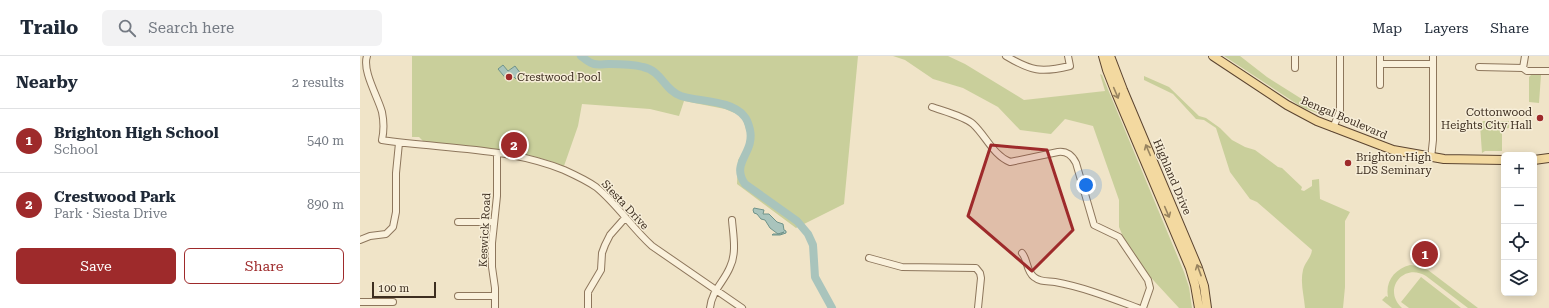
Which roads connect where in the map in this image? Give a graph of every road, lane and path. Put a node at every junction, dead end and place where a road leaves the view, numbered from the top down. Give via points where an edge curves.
1 (367, 56) edge
2 (1006, 56) edge
3 (1068, 56) edge
4 (1103, 56) edge
5 (1110, 56) edge
6 (1213, 56) edge
7 (1295, 56) edge
8 (1340, 56) edge
9 (1380, 56) edge
10 (1433, 56) edge
11 (1525, 56) edge
12 (1380, 64) junction
13 (1433, 64) junction
14 (1479, 67) dead end
15 (1295, 68) dead end
16 (1523, 68) junction
17 (1549, 71) edge
18 (1380, 85) dead end
19 (932, 107) dead end
20 (1333, 128) junction
21 (399, 142) junction
22 (497, 153) junction
23 (1431, 158) junction
24 (1549, 158) edge
25 (1501, 160) edge
26 (1537, 160) edge
27 (1549, 163) edge
28 (625, 218) junction
29 (732, 220) dead end
30 (458, 222) dead end
31 (494, 222) junction
32 (360, 240) edge
33 (1022, 253) dead end
34 (869, 258) dead end
35 (715, 290) junction
36 (458, 296) dead end
37 (495, 296) junction
38 (360, 302) edge
39 (393, 302) dead end
40 (495, 308) edge
41 (588, 308) edge
42 (710, 308) edge
43 (742, 308) edge
44 (978, 308) edge
45 (1138, 308) edge
46 (1143, 308) edge
47 (1199, 308) edge
48 (1206, 308) edge

1 - 21 street, Siesta Drive via 367,73 382,114 382,140
2 - 3 street via 1034,70 1070,66
4 -> 47 main road, Highland Drive via 1116,93 1190,268
48 -> 5 main road, Highland Drive via 1204,286 1198,268
6 - 20 main road, Bengal Boulevard via 1287,105
7 - 15 street
8 - 20 street via 1340,111
9 - 12 street
10 - 13 street
11 - 16 street
12 - 13 street
12 - 18 street
13 - 23 street
14 - 16 street
16 - 17 street via 1527,71
19 - 46 street via 972,123 994,150 1010,162 1058,152 1065,152 1071,156 1076,163 1094,224 1119,237 1148,280 1150,288
20 - 23 main road, Bengal Boulevard via 1393,150
21 - 22 street, Siesta Drive
21 - 32 street via 393,227 386,234
22 - 28 street, Siesta Drive via 538,161 584,180 604,194
22 - 31 street, Keswick Road
23 - 25 main road, Bengal Boulevard
24 - 26 main road
26 - 27 main road
28 - 35 street, Siesta Drive via 652,246
28 - 41 street via 605,245 601,270 588,292
29 - 35 street via 733,258 731,266
30 - 31 street
31 - 37 street, Keswick Road via 492,267
33 - 45 street via 1030,272 1039,280 1056,282
34 - 44 street via 902,267 976,268 981,278
35 - 42 street
35 - 43 street, Siesta Drive
36 - 37 street
37 - 40 street, Keswick Road
38 - 39 street

